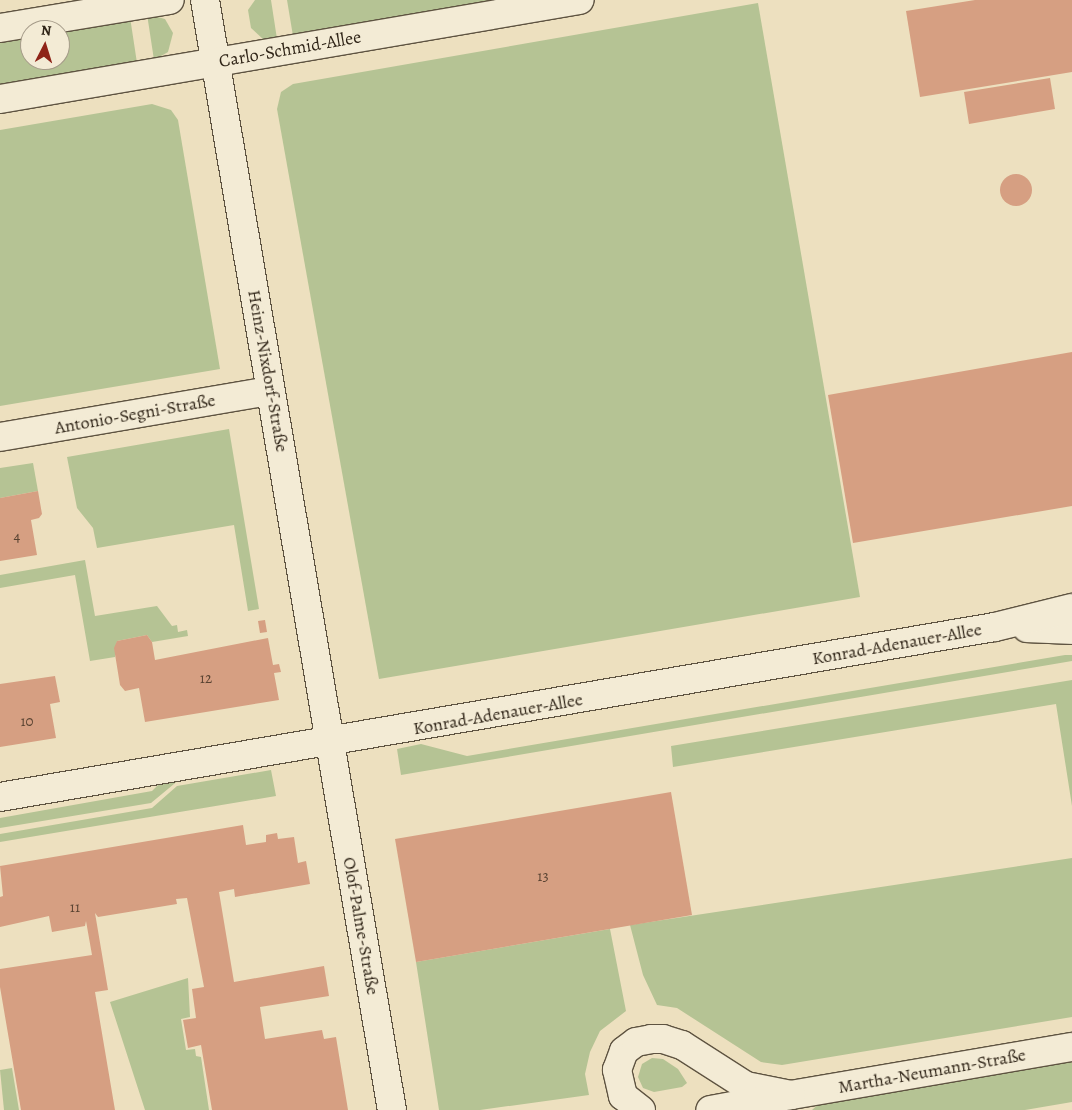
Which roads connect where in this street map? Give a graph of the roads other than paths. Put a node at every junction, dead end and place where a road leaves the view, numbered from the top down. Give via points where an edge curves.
1 (170, 0) edge
2 (205, 0) edge
3 (580, 0) edge
4 (0, 28) edge
5 (215, 61) junction
6 (0, 99) edge
7 (270, 391) junction
8 (0, 437) edge
9 (1072, 608) edge
10 (995, 627) junction
11 (1072, 630) edge
12 (332, 742) junction
13 (0, 797) edge
14 (1072, 1047) edge
15 (791, 1095) junction
16 (392, 1110) edge
17 (641, 1110) edge
18 (710, 1110) edge

1 - 4 street
2 - 5 street, Heinz-Nixdorf-Straße
3 - 5 street, Carlo-Schmid-Allee
5 - 6 street, Carlo-Schmid-Allee
5 - 7 street, Heinz-Nixdorf-Straße
7 - 8 street, Antonio-Segni-Straße
7 - 12 street, Heinz-Nixdorf-Straße
9 - 10 street, Konrad-Adenauer-Allee
10 - 11 street, Konrad-Adenauer-Allee
10 - 12 street, Konrad-Adenauer-Allee
12 - 13 street, Konrad-Adenauer-Allee
12 - 16 street, Olof-Palme-Straße
14 - 15 street, Martha-Neumann-Straße
15 - 17 street, Martha-Neumann-Straße via 746,1086 682,1045 663,1038 652,1039 636,1042 624,1051 617,1070 624,1096
15 - 18 street, Martha-Neumann-Straße

